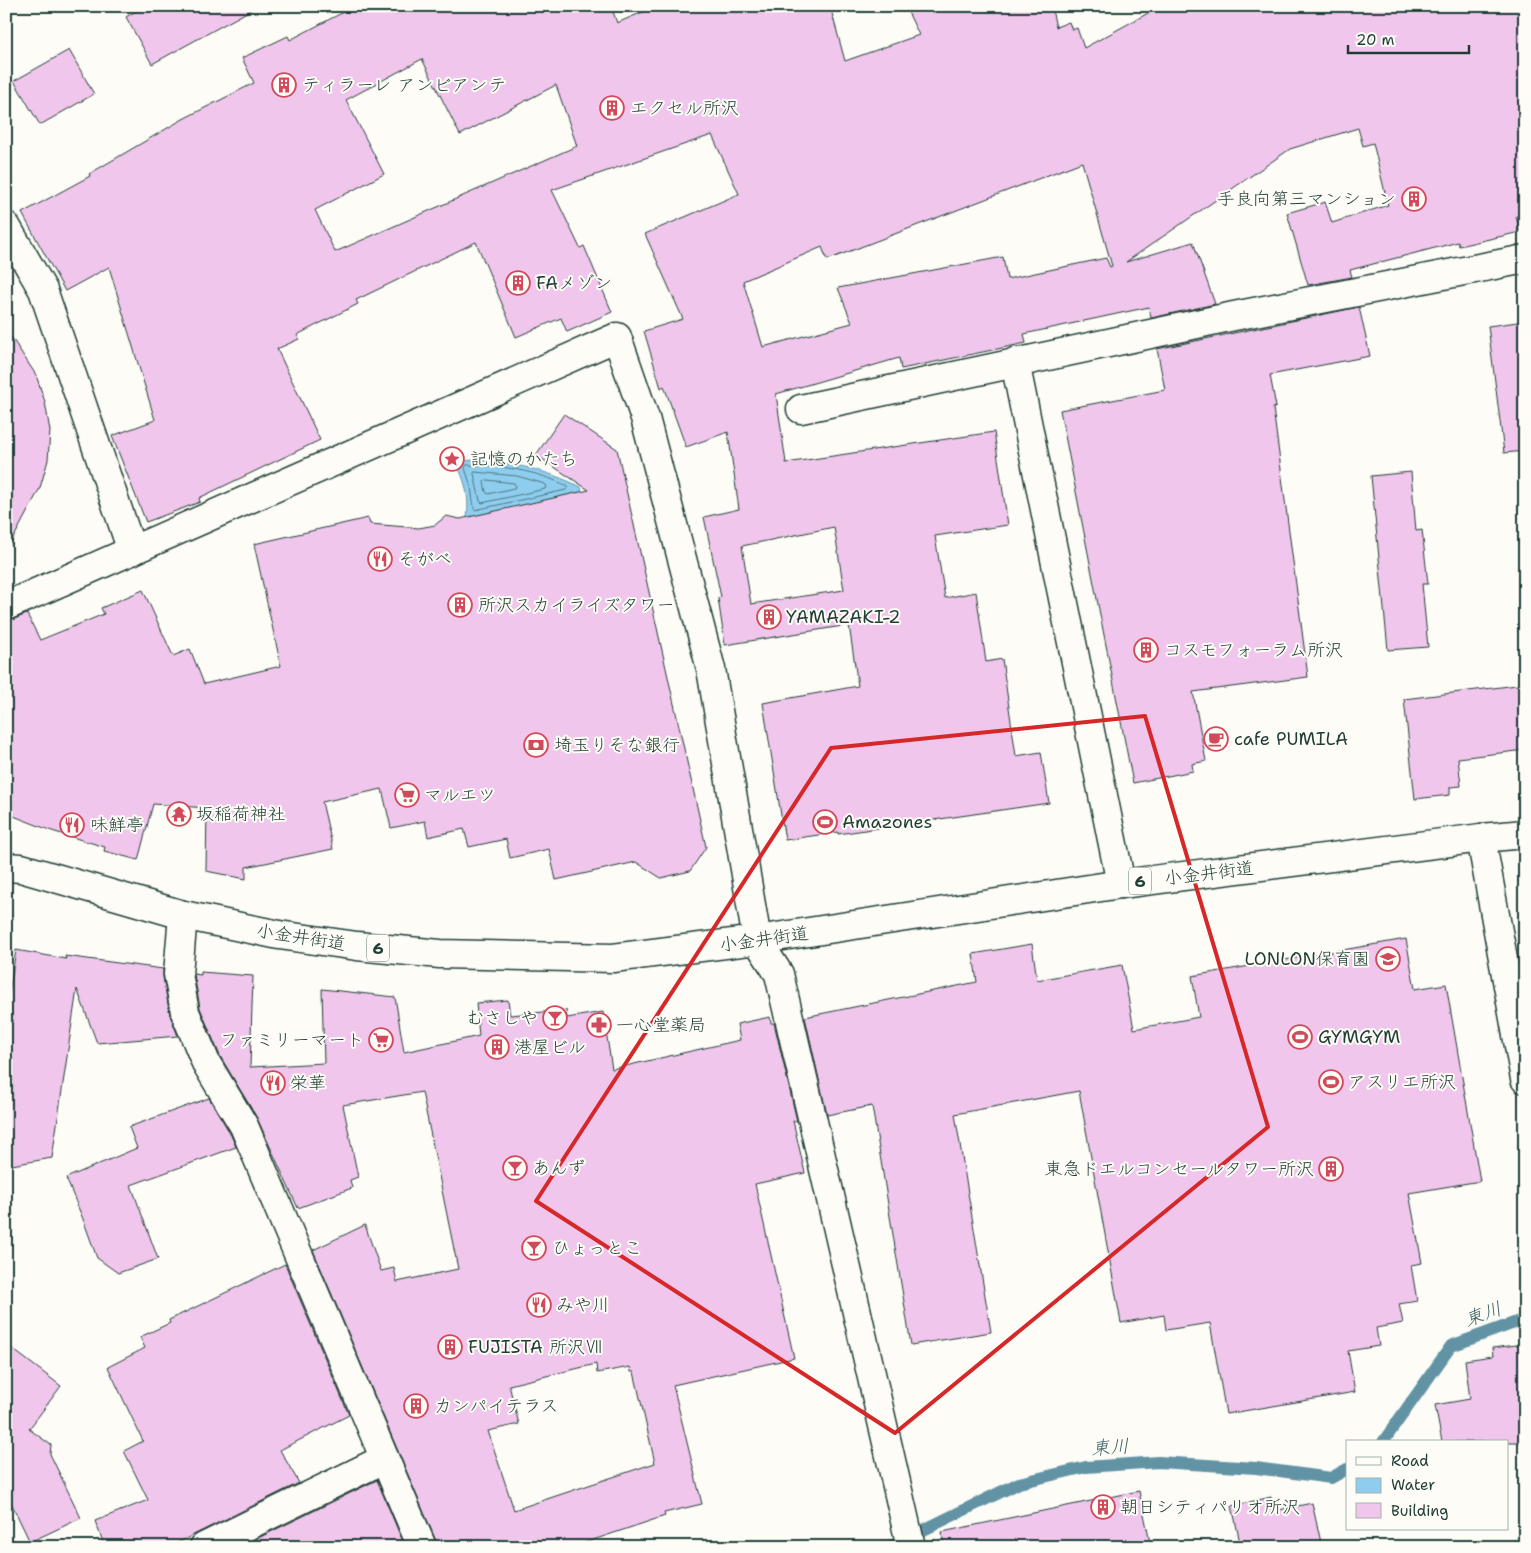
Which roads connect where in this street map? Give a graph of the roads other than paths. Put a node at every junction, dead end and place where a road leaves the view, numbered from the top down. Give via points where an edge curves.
1 (6, 226) edge
2 (1525, 259) edge
3 (1015, 362) junction
4 (801, 409) dead end
5 (132, 551) junction
6 (6, 606) edge
7 (1525, 834) edge
8 (1481, 838) junction
9 (6, 867) edge
10 (1121, 884) junction
11 (183, 916) junction
12 (758, 940) junction
13 (1525, 1079) edge
14 (384, 1459) junction
15 (204, 1547) edge
16 (422, 1547) edge
17 (911, 1547) edge

1 - 5 street via 43,290
2 - 3 street
3 - 4 street
3 - 10 street
5 - 6 street
5 - 12 street via 617,337 645,418 711,669
7 - 8 street, 小金井街道 / 6
8 - 10 street, 小金井街道 / 6
8 - 13 street
9 - 11 street, 小金井街道 / 6 via 21,868
10 - 12 street, 小金井街道 / 6
11 - 12 street, 小金井街道 / 6 via 279,935 440,954 613,958
11 - 14 street via 178,974 185,1012 206,1063 244,1126
12 - 17 street via 779,974
14 - 15 street
14 - 16 street

